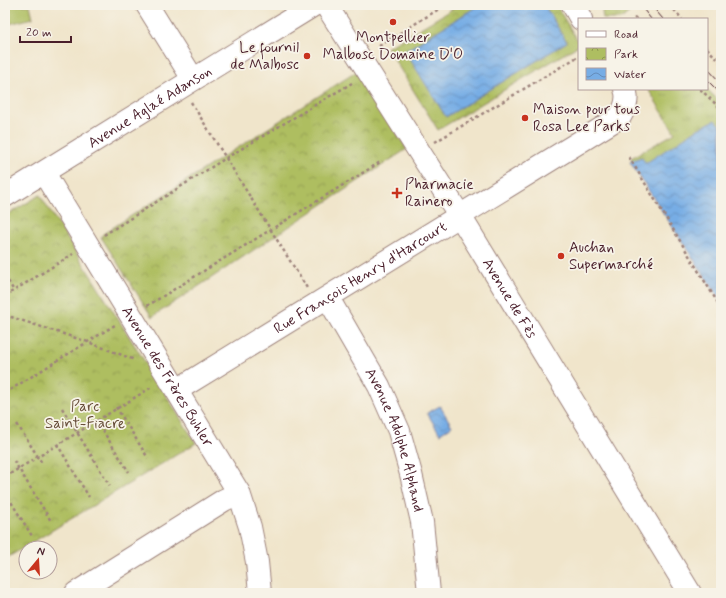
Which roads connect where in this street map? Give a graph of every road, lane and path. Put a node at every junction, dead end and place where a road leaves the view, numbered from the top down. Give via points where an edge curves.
1 (147, 5) edge
2 (314, 5) edge
3 (326, 5) edge
4 (573, 5) edge
5 (670, 5) edge
6 (439, 9) dead end
7 (580, 18) edge
8 (681, 18) edge
9 (379, 46) dead end
10 (708, 49) edge
11 (578, 57) edge
12 (721, 63) edge
13 (186, 84) junction
14 (339, 90) dead end
15 (625, 90) edge
16 (701, 90) edge
17 (721, 109) edge
18 (434, 144) dead end
19 (630, 157) dead end
20 (226, 158) junction
21 (382, 161) dead end
22 (44, 173) junction
23 (5, 196) edge
24 (460, 216) junction
25 (271, 230) junction
26 (88, 245) junction
27 (5, 276) edge
28 (14, 291) junction
29 (5, 296) edge
30 (323, 301) junction
31 (721, 308) edge
32 (5, 315) edge
33 (132, 316) junction
34 (88, 342) junction
35 (158, 359) junction
36 (177, 390) junction
37 (5, 393) edge
38 (116, 407) dead end
39 (62, 408) dead end
40 (96, 420) dead end
41 (17, 424) dead end
42 (57, 444) dead end
43 (148, 458) dead end
44 (14, 461) dead end
45 (42, 463) dead end
46 (129, 472) dead end
47 (110, 486) dead end
48 (5, 492) edge
49 (239, 492) junction
50 (89, 497) dead end
51 (51, 521) dead end
52 (32, 536) dead end
53 (76, 593) edge
54 (260, 593) edge
55 (429, 593) edge
56 (690, 593) edge

1 - 13 street
2 - 13 street, Avenue Aglaé Adanson
3 - 24 street, Avenue de Fès
4 - 7 street
5 - 8 path
6 - 9 path
10 - 12 path
11 - 18 path
13 - 20 path via 189,99
13 - 22 street, Avenue Aglaé Adanson
14 - 20 path
15 - 24 street, Rue François Henry d'Harcourt via 625,108 620,117
16 - 17 path
19 - 31 path
20 - 25 path
20 - 26 path
21 - 25 path
22 - 23 street, Avenue Aglaé Adanson
22 - 26 street, Avenue des Frères Buhler
24 - 30 street, Rue François Henry d'Harcourt
24 - 56 street, Avenue de Fès
25 - 30 path
25 - 33 path
26 - 28 path
26 - 33 street, Avenue des Frères Buhler
27 - 28 path
28 - 29 path
30 - 36 street, Rue François Henry d'Harcourt
30 - 55 street, Avenue Adolphe Alphand via 379,386 399,431 422,522
32 - 34 path
33 - 34 path
33 - 35 street, Avenue des Frères Buhler
34 - 35 path via 147,365
34 - 37 path
35 - 36 street, Avenue des Frères Buhler
36 - 49 street, Avenue des Frères Buhler
38 - 43 path
39 - 47 path
40 - 46 path
41 - 45 path
42 - 50 path
44 - 51 path
48 - 52 path
49 - 53 street
49 - 54 street, Avenue des Frères Buhler via 250,527

